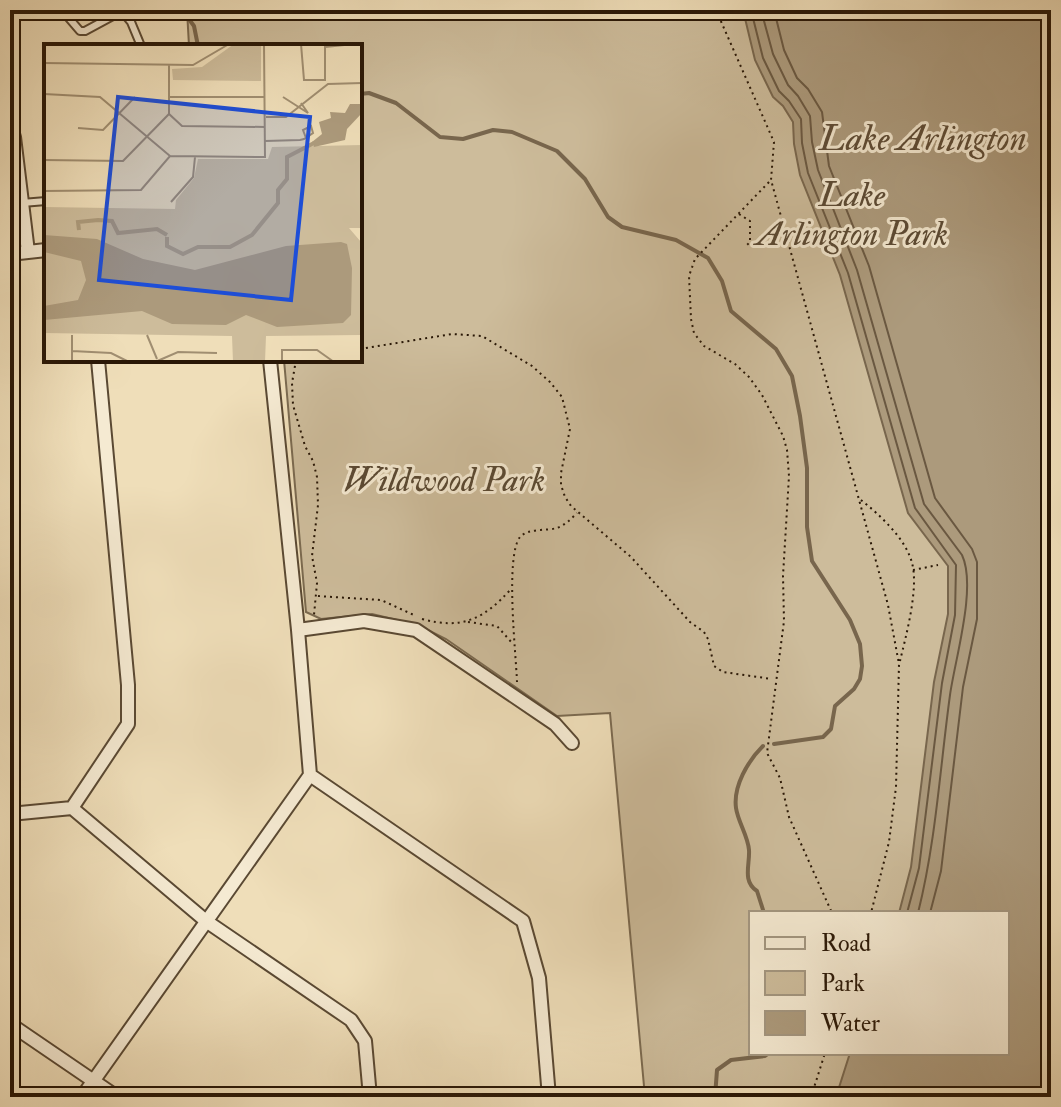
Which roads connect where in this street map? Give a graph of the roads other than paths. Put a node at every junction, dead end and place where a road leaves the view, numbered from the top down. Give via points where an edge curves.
1 (62, 10) edge
2 (121, 11) edge
3 (140, 44) edge
4 (10, 134) edge
5 (44, 201) edge
6 (22, 203) junction
7 (44, 250) edge
8 (28, 252) junction
9 (10, 254) edge
10 (98, 362) edge
11 (270, 362) edge
12 (298, 630) junction
13 (572, 743) dead end
14 (310, 775) junction
15 (72, 808) junction
16 (10, 814) edge
17 (206, 921) junction
18 (10, 1024) edge
19 (91, 1081) junction
20 (82, 1097) edge
21 (117, 1097) edge
22 (370, 1097) edge
23 (549, 1097) edge

1 - 2 lane via 80,31
2 - 3 lane
4 - 6 street
5 - 6 lane
6 - 8 street
7 - 8 street
8 - 9 street
10 - 15 street via 128,724
11 - 12 street
12 - 13 street via 364,621 416,630 555,724
12 - 14 street
14 - 17 street
14 - 23 street via 523,921 539,978
15 - 16 street
15 - 17 street
17 - 19 street
17 - 22 street via 351,1020 365,1041
18 - 19 street
19 - 20 street
19 - 21 street

